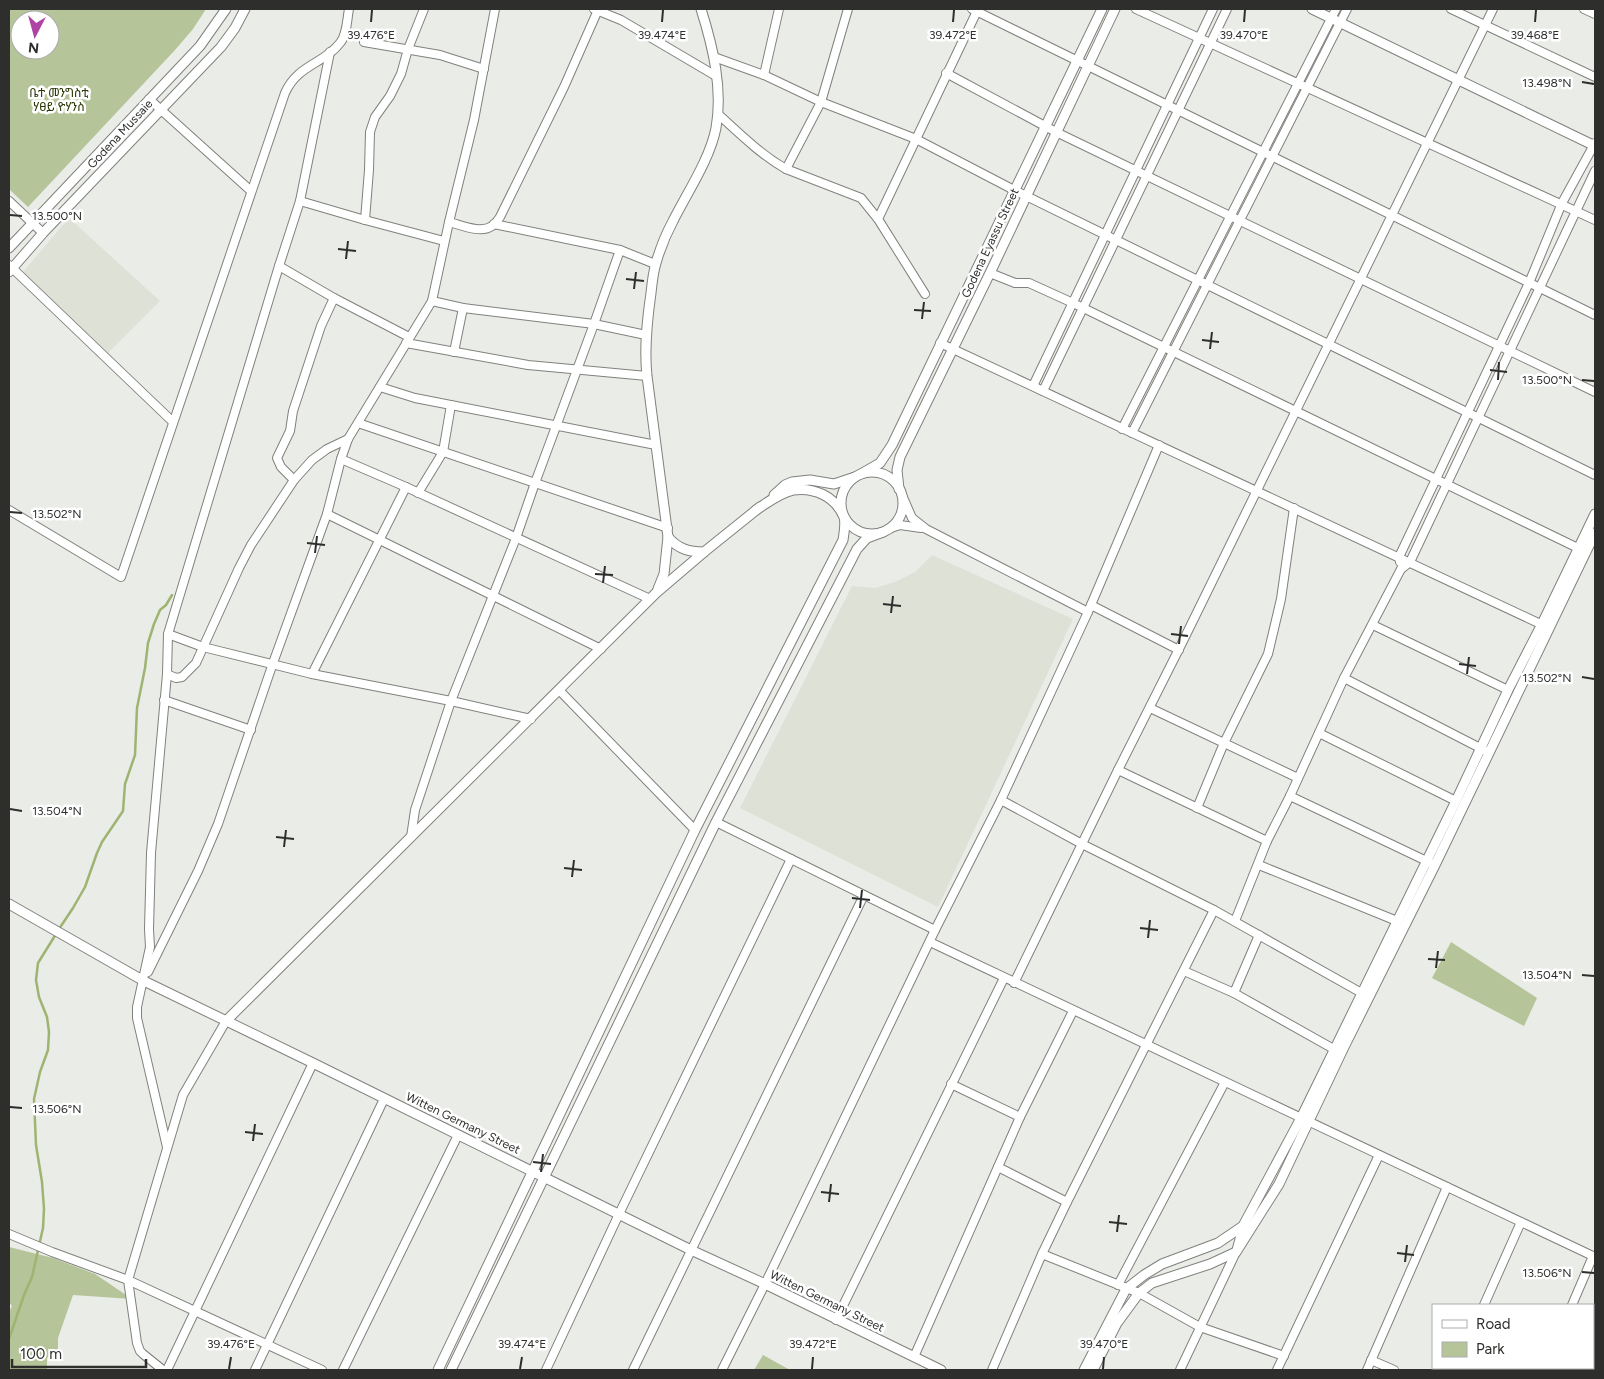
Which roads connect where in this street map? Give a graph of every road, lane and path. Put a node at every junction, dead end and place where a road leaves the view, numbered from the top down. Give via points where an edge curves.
1 (226, 9) edge
2 (245, 9) edge
3 (348, 9) edge
4 (424, 9) edge
5 (495, 9) edge
6 (701, 9) edge
7 (779, 9) edge
8 (848, 9) edge
9 (976, 9) edge
10 (1102, 9) edge
11 (1115, 9) edge
12 (1136, 9) edge
13 (1213, 9) edge
14 (1226, 9) edge
15 (1312, 9) edge
16 (1336, 9) edge
17 (1347, 9) edge
18 (1451, 9) edge
19 (1492, 9) edge
20 (1584, 9) edge
21 (596, 10) edge
22 (1595, 14) edge
23 (1336, 20) junction
24 (1485, 24) junction
25 (1199, 38) junction
26 (364, 42) dead end
27 (1210, 43) junction
28 (408, 49) junction
29 (330, 52) junction
30 (714, 57) junction
31 (1077, 60) junction
32 (1088, 66) junction
33 (484, 69) junction
34 (946, 73) junction
35 (764, 75) junction
36 (716, 76) junction
37 (1595, 77) edge
38 (1458, 79) junction
39 (1298, 84) junction
40 (1307, 88) junction
41 (149, 99) junction
42 (821, 102) junction
43 (1168, 105) junction
44 (160, 109) junction
45 (1178, 110) junction
46 (718, 114) junction
47 (1045, 126) junction
48 (1056, 132) junction
49 (916, 139) junction
50 (1427, 143) junction
51 (1595, 145) edge
52 (1263, 152) junction
53 (1272, 156) junction
54 (786, 168) junction
55 (1136, 171) junction
56 (1595, 171) edge
57 (1146, 176) junction
58 (251, 190) junction
59 (1014, 190) junction
60 (1026, 196) junction
61 (9, 201) edge
62 (300, 201) junction
63 (1562, 203) junction
64 (1576, 210) junction
65 (1392, 215) junction
66 (1230, 216) junction
67 (878, 219) junction
68 (365, 220) junction
69 (1595, 220) edge
70 (1240, 221) junction
71 (449, 222) junction
72 (32, 223) junction
73 (494, 224) junction
74 (43, 233) junction
75 (1105, 235) junction
76 (1116, 240) junction
77 (444, 241) junction
78 (9, 248) edge
79 (620, 250) junction
80 (655, 264) junction
81 (279, 266) junction
82 (10, 268) edge
83 (990, 273) junction
84 (1360, 279) junction
85 (1198, 280) junction
86 (1529, 283) junction
87 (1208, 285) junction
88 (1540, 288) junction
89 (925, 294) dead end
90 (334, 298) junction
91 (432, 301) junction
92 (1073, 303) junction
93 (463, 308) junction
94 (1082, 308) junction
95 (1595, 315) edge
96 (594, 324) junction
97 (646, 335) junction
98 (408, 340) junction
99 (940, 343) junction
100 (1328, 344) junction
101 (1499, 346) junction
102 (1164, 347) junction
103 (952, 349) junction
104 (1510, 351) junction
105 (454, 352) junction
106 (1174, 352) junction
107 (577, 370) junction
108 (647, 376) junction
109 (1033, 386) junction
110 (380, 387) junction
111 (1042, 391) junction
112 (1595, 392) edge
113 (451, 405) junction
114 (1296, 411) junction
115 (1468, 412) junction
116 (1478, 417) junction
117 (173, 422) junction
118 (358, 423) junction
119 (556, 426) junction
120 (1122, 429) junction
121 (1132, 433) junction
122 (348, 439) junction
123 (656, 445) junction
124 (1159, 445) junction
125 (443, 452) junction
126 (340, 459) junction
127 (858, 475) junction
128 (1595, 475) edge
129 (1436, 479) junction
130 (294, 480) junction
131 (534, 483) junction
132 (1447, 484) junction
133 (406, 487) junction
134 (1256, 491) junction
135 (901, 492) junction
136 (418, 493) junction
137 (1294, 508) junction
138 (9, 510) edge
139 (756, 510) junction
140 (327, 514) junction
141 (1595, 514) edge
142 (844, 517) junction
143 (926, 529) junction
144 (886, 531) junction
145 (668, 533) junction
146 (1595, 533) edge
147 (516, 538) junction
148 (380, 541) junction
149 (1582, 550) junction
150 (704, 552) junction
151 (1399, 557) junction
152 (1410, 562) junction
153 (1401, 569) junction
154 (493, 596) junction
155 (653, 596) junction
156 (1089, 609) junction
157 (1373, 625) junction
158 (1545, 626) junction
159 (168, 634) junction
160 (202, 647) junction
161 (601, 649) junction
162 (1179, 650) junction
163 (273, 663) junction
164 (167, 674) junction
165 (312, 674) junction
166 (1344, 678) junction
167 (768, 689) junction
168 (559, 690) junction
169 (1508, 690) junction
170 (782, 696) junction
171 (164, 700) junction
172 (451, 701) junction
173 (1150, 708) junction
174 (531, 718) junction
175 (251, 730) junction
176 (1319, 733) junction
177 (1224, 743) junction
178 (1485, 750) junction
179 (1118, 770) junction
180 (1298, 778) junction
181 (1290, 796) junction
182 (1001, 800) junction
183 (1456, 801) junction
184 (1197, 808) junction
185 (716, 822) junction
186 (695, 830) junction
187 (411, 837) junction
188 (1267, 841) junction
189 (1082, 844) junction
190 (791, 859) junction
191 (1431, 863) junction
192 (1259, 865) junction
193 (864, 895) junction
194 (9, 904) edge
195 (1214, 910) junction
196 (1235, 921) junction
197 (1397, 921) junction
198 (936, 930) junction
199 (1259, 935) junction
200 (930, 942) junction
201 (1184, 971) junction
202 (1004, 978) junction
203 (144, 982) junction
204 (1014, 983) junction
205 (621, 987) junction
206 (1234, 993) junction
207 (633, 994) junction
208 (1365, 995) junction
209 (1073, 1011) junction
210 (226, 1021) junction
211 (1146, 1045) junction
212 (1338, 1051) junction
213 (313, 1063) junction
214 (1225, 1082) junction
215 (951, 1084) junction
216 (384, 1098) junction
217 (1020, 1117) junction
218 (1305, 1120) junction
219 (458, 1135) junction
220 (167, 1147) junction
221 (1379, 1155) junction
222 (998, 1167) junction
223 (533, 1171) junction
224 (544, 1178) junction
225 (1447, 1187) junction
226 (1066, 1202) junction
227 (619, 1214) junction
228 (1521, 1222) junction
229 (1244, 1226) junction
230 (9, 1234) edge
231 (691, 1250) junction
232 (1236, 1252) junction
233 (1042, 1254) junction
234 (1594, 1256) edge
235 (128, 1280) junction
236 (765, 1284) junction
237 (1122, 1287) junction
238 (1139, 1293) junction
239 (1484, 1304) edge
240 (1572, 1304) edge
241 (196, 1310) junction
242 (836, 1320) junction
243 (1200, 1327) junction
244 (267, 1344) junction
245 (1284, 1356) junction
246 (914, 1357) junction
247 (1371, 1360) junction
248 (163, 1370) edge
249 (167, 1370) edge
250 (255, 1370) edge
251 (322, 1370) edge
252 (343, 1370) edge
253 (438, 1370) edge
254 (450, 1370) edge
255 (546, 1370) edge
256 (633, 1370) edge
257 (722, 1370) edge
258 (941, 1370) edge
259 (992, 1370) edge
260 (1084, 1370) edge
261 (1093, 1370) edge
262 (1180, 1370) edge
263 (1277, 1370) edge
264 (1367, 1370) edge
265 (1394, 1370) edge

1 - 41 street, Godena Mussaie via 200,46
2 - 44 street, Godena Mussaie via 221,47
3 - 29 street via 341,43
4 - 28 street
5 - 33 street
6 - 30 street
7 - 35 street
8 - 42 street
9 - 31 street
9 - 34 street
10 - 31 street, Godena Eyassu Street
11 - 32 street, Godena Eyassu Street
12 - 25 street
13 - 25 street
14 - 27 street
15 - 23 street
16 - 23 street
17 - 23 street
18 - 24 street
19 - 24 street
20 - 22 street
21 - 36 street via 620,20
21 - 73 street via 564,87
23 - 38 street
23 - 39 street
23 - 40 street
24 - 37 street
24 - 38 street
25 - 27 street
25 - 43 street
26 - 28 street
27 - 39 street
27 - 45 street
28 - 33 street
28 - 68 street via 390,96 374,116 370,132
29 - 58 street via 289,83
29 - 62 street
30 - 35 street
30 - 36 street
31 - 32 street
31 - 47 street, Godena Eyassu Street
32 - 43 street
32 - 48 street, Godena Eyassu Street
33 - 71 street
34 - 47 street
34 - 49 street
35 - 42 street
36 - 46 street
38 - 50 street
38 - 51 street
39 - 40 street
39 - 52 street
40 - 50 street
40 - 53 street
41 - 44 street
41 - 72 street, Godena Mussaie
42 - 49 street
42 - 54 street
43 - 45 street
43 - 55 street
44 - 58 street
44 - 74 street, Godena Mussaie
45 - 52 street
45 - 57 street
46 - 54 street via 757,150
46 - 80 street via 710,151 666,234
47 - 48 street
47 - 59 street, Godena Eyassu Street
48 - 55 street
48 - 60 street, Godena Eyassu Street
49 - 59 street
49 - 67 street
50 - 63 street
50 - 65 street
51 - 63 street
52 - 53 street
52 - 66 street
53 - 65 street
53 - 70 street
54 - 67 street via 861,198
55 - 57 street
55 - 75 street
56 - 64 street
57 - 66 street
57 - 76 street
58 - 117 street
59 - 60 street
59 - 99 street, Godena Eyassu Street
60 - 75 street
60 - 83 street, Godena Eyassu Street
61 - 72 street
62 - 68 street
62 - 81 street
63 - 64 street
63 - 86 street
64 - 69 street
64 - 88 street
65 - 84 street
65 - 86 street
66 - 70 street
66 - 85 street
67 - 89 street
68 - 77 street
70 - 84 street
70 - 87 street
71 - 73 street via 476,229 487,229
71 - 77 street
72 - 74 street
72 - 78 street, Godena Mussaie
73 - 79 street
74 - 82 street, Godena Mussaie
75 - 76 street
75 - 92 street
76 - 85 street
76 - 94 street
77 - 91 street
79 - 80 street
79 - 96 street
80 - 97 street
81 - 90 street
81 - 159 street
82 - 117 street
83 - 92 street via 1015,283 1029,282
83 - 103 street, Godena Eyassu Street
84 - 100 street
84 - 101 street
85 - 87 street
85 - 102 street
86 - 88 street
86 - 101 street
87 - 100 street
87 - 106 street
88 - 95 street
88 - 104 street
90 - 98 street
90 - 130 street via 321,326 293,411 290,431 277,458 280,467
91 - 93 street
91 - 98 street
92 - 94 street
92 - 109 street
93 - 96 street
93 - 105 street
94 - 102 street
94 - 111 street
96 - 97 street
96 - 107 street
97 - 108 street
98 - 105 street
98 - 110 street
99 - 103 street
99 - 127 street, Godena Eyassu Street via 888,452 876,466
100 - 114 street
100 - 115 street
101 - 104 street
101 - 115 street
102 - 106 street
102 - 120 street
103 - 109 street
103 - 135 street, Godena Eyassu Street via 897,464
104 - 112 street
104 - 116 street
105 - 107 street
106 - 114 street
106 - 121 street
107 - 108 street
107 - 119 street
108 - 123 street
109 - 111 street
110 - 113 street
110 - 118 street
111 - 120 street
113 - 119 street
113 - 125 street
114 - 129 street
114 - 134 street
115 - 116 street
115 - 129 street
116 - 128 street
116 - 132 street
117 - 138 street via 121,577
118 - 122 street
118 - 125 street
119 - 123 street
119 - 131 street
120 - 121 street
121 - 124 street
122 - 126 street
122 - 130 street via 312,460
123 - 145 street
124 - 134 street
124 - 156 street
125 - 131 street
125 - 136 street
126 - 133 street
126 - 140 street
127 - 135 street via 880,473 891,479
127 - 139 street via 834,484 810,480 792,482
127 - 142 street via 846,486 841,498
129 - 132 street
129 - 151 street
130 - 160 street via 247,553
131 - 145 street
131 - 147 street
132 - 149 street
132 - 152 street
133 - 136 street
133 - 148 street
134 - 137 street
134 - 162 street
135 - 143 street via 912,518
135 - 144 street via 901,514
136 - 147 street
137 - 151 street
137 - 177 street via 1281,599 1268,654
139 - 142 street via 792,490 811,490 833,501
139 - 150 street
140 - 148 street
140 - 163 street
141 - 149 street
142 - 144 street via 857,531 870,534
142 - 167 street via 840,547
143 - 144 street via 900,525
143 - 156 street
144 - 170 street via 867,538 857,549
145 - 150 street via 678,547
145 - 155 street via 664,574
146 - 149 street
147 - 154 street
147 - 155 street
148 - 154 street
148 - 165 street
149 - 158 street
150 - 155 street
151 - 152 street
151 - 153 street
152 - 153 street
152 - 158 street
153 - 157 street
154 - 161 street
154 - 172 street
155 - 161 street
156 - 162 street
156 - 182 street
157 - 166 street
157 - 169 street
158 - 169 street
158 - 178 street
159 - 160 street
159 - 164 street
160 - 163 street
160 - 164 street via 196,663 182,677
161 - 168 street
162 - 173 street
163 - 165 street
163 - 175 street
164 - 171 street
165 - 172 street
166 - 176 street
166 - 178 street
167 - 170 street
167 - 186 street
168 - 174 street
168 - 186 street
169 - 178 street
170 - 185 street
171 - 175 street
171 - 203 street via 150,853 150,947
172 - 174 street
172 - 187 street via 415,810
173 - 177 street
173 - 179 street
174 - 187 street
175 - 203 street via 218,824
176 - 180 street
176 - 183 street
177 - 180 street
177 - 184 street
178 - 183 street
178 - 191 street
179 - 184 street
179 - 189 street
180 - 181 street
181 - 188 street
181 - 191 street
182 - 189 street
182 - 198 street
183 - 191 street
184 - 188 street
185 - 190 street
185 - 207 street
186 - 205 street
187 - 210 street
188 - 192 street
189 - 195 street
189 - 204 street
190 - 193 street
190 - 227 street
191 - 197 street
191 - 208 street
192 - 196 street
192 - 197 street
193 - 198 street
193 - 231 street
194 - 203 street, Witten Germany Street
195 - 196 street
195 - 201 street
196 - 199 street
197 - 208 street
198 - 200 street
199 - 206 street
199 - 208 street
200 - 202 street
200 - 236 street
201 - 206 street
201 - 211 street
202 - 204 street
202 - 215 street
203 - 210 street, Witten Germany Street
203 - 220 street via 137,1018
204 - 209 street
205 - 207 street
205 - 223 street
206 - 212 street
207 - 224 street
208 - 212 street
209 - 211 street
209 - 217 street
210 - 213 street, Witten Germany Street
210 - 220 street via 183,1094
211 - 214 street
211 - 226 street
212 - 218 street
213 - 216 street, Witten Germany Street
213 - 241 street
214 - 218 street
214 - 237 street
215 - 217 street
215 - 242 street
216 - 219 street, Witten Germany Street
216 - 244 street
217 - 222 street
218 - 221 street
218 - 229 street
218 - 232 street via 1279,1184
219 - 223 street, Witten Germany Street
219 - 252 street
220 - 235 street
221 - 225 street
221 - 245 street
222 - 226 street
222 - 246 street
223 - 224 street, Witten Germany Street
223 - 253 street
224 - 227 street, Witten Germany Street
224 - 254 street
225 - 228 street
225 - 247 street
226 - 233 street
227 - 231 street, Witten Germany Street
227 - 255 street
228 - 234 street
228 - 239 street
229 - 232 street
229 - 237 street via 1218,1243 1162,1264
230 - 235 street
231 - 236 street, Witten Germany Street
231 - 256 street
232 - 238 street via 1152,1283
232 - 243 street
233 - 237 street
233 - 259 street
234 - 240 street
235 - 241 street
235 - 248 street via 140,1351
236 - 242 street, Witten Germany Street
236 - 257 street
237 - 238 street
237 - 260 street
238 - 243 street
238 - 261 street via 1117,1323
241 - 244 street
241 - 249 street
242 - 246 street, Witten Germany Street
243 - 245 street
243 - 262 street
244 - 250 street
244 - 251 street
245 - 263 street
246 - 258 street, Witten Germany Street
247 - 264 street
247 - 265 street

